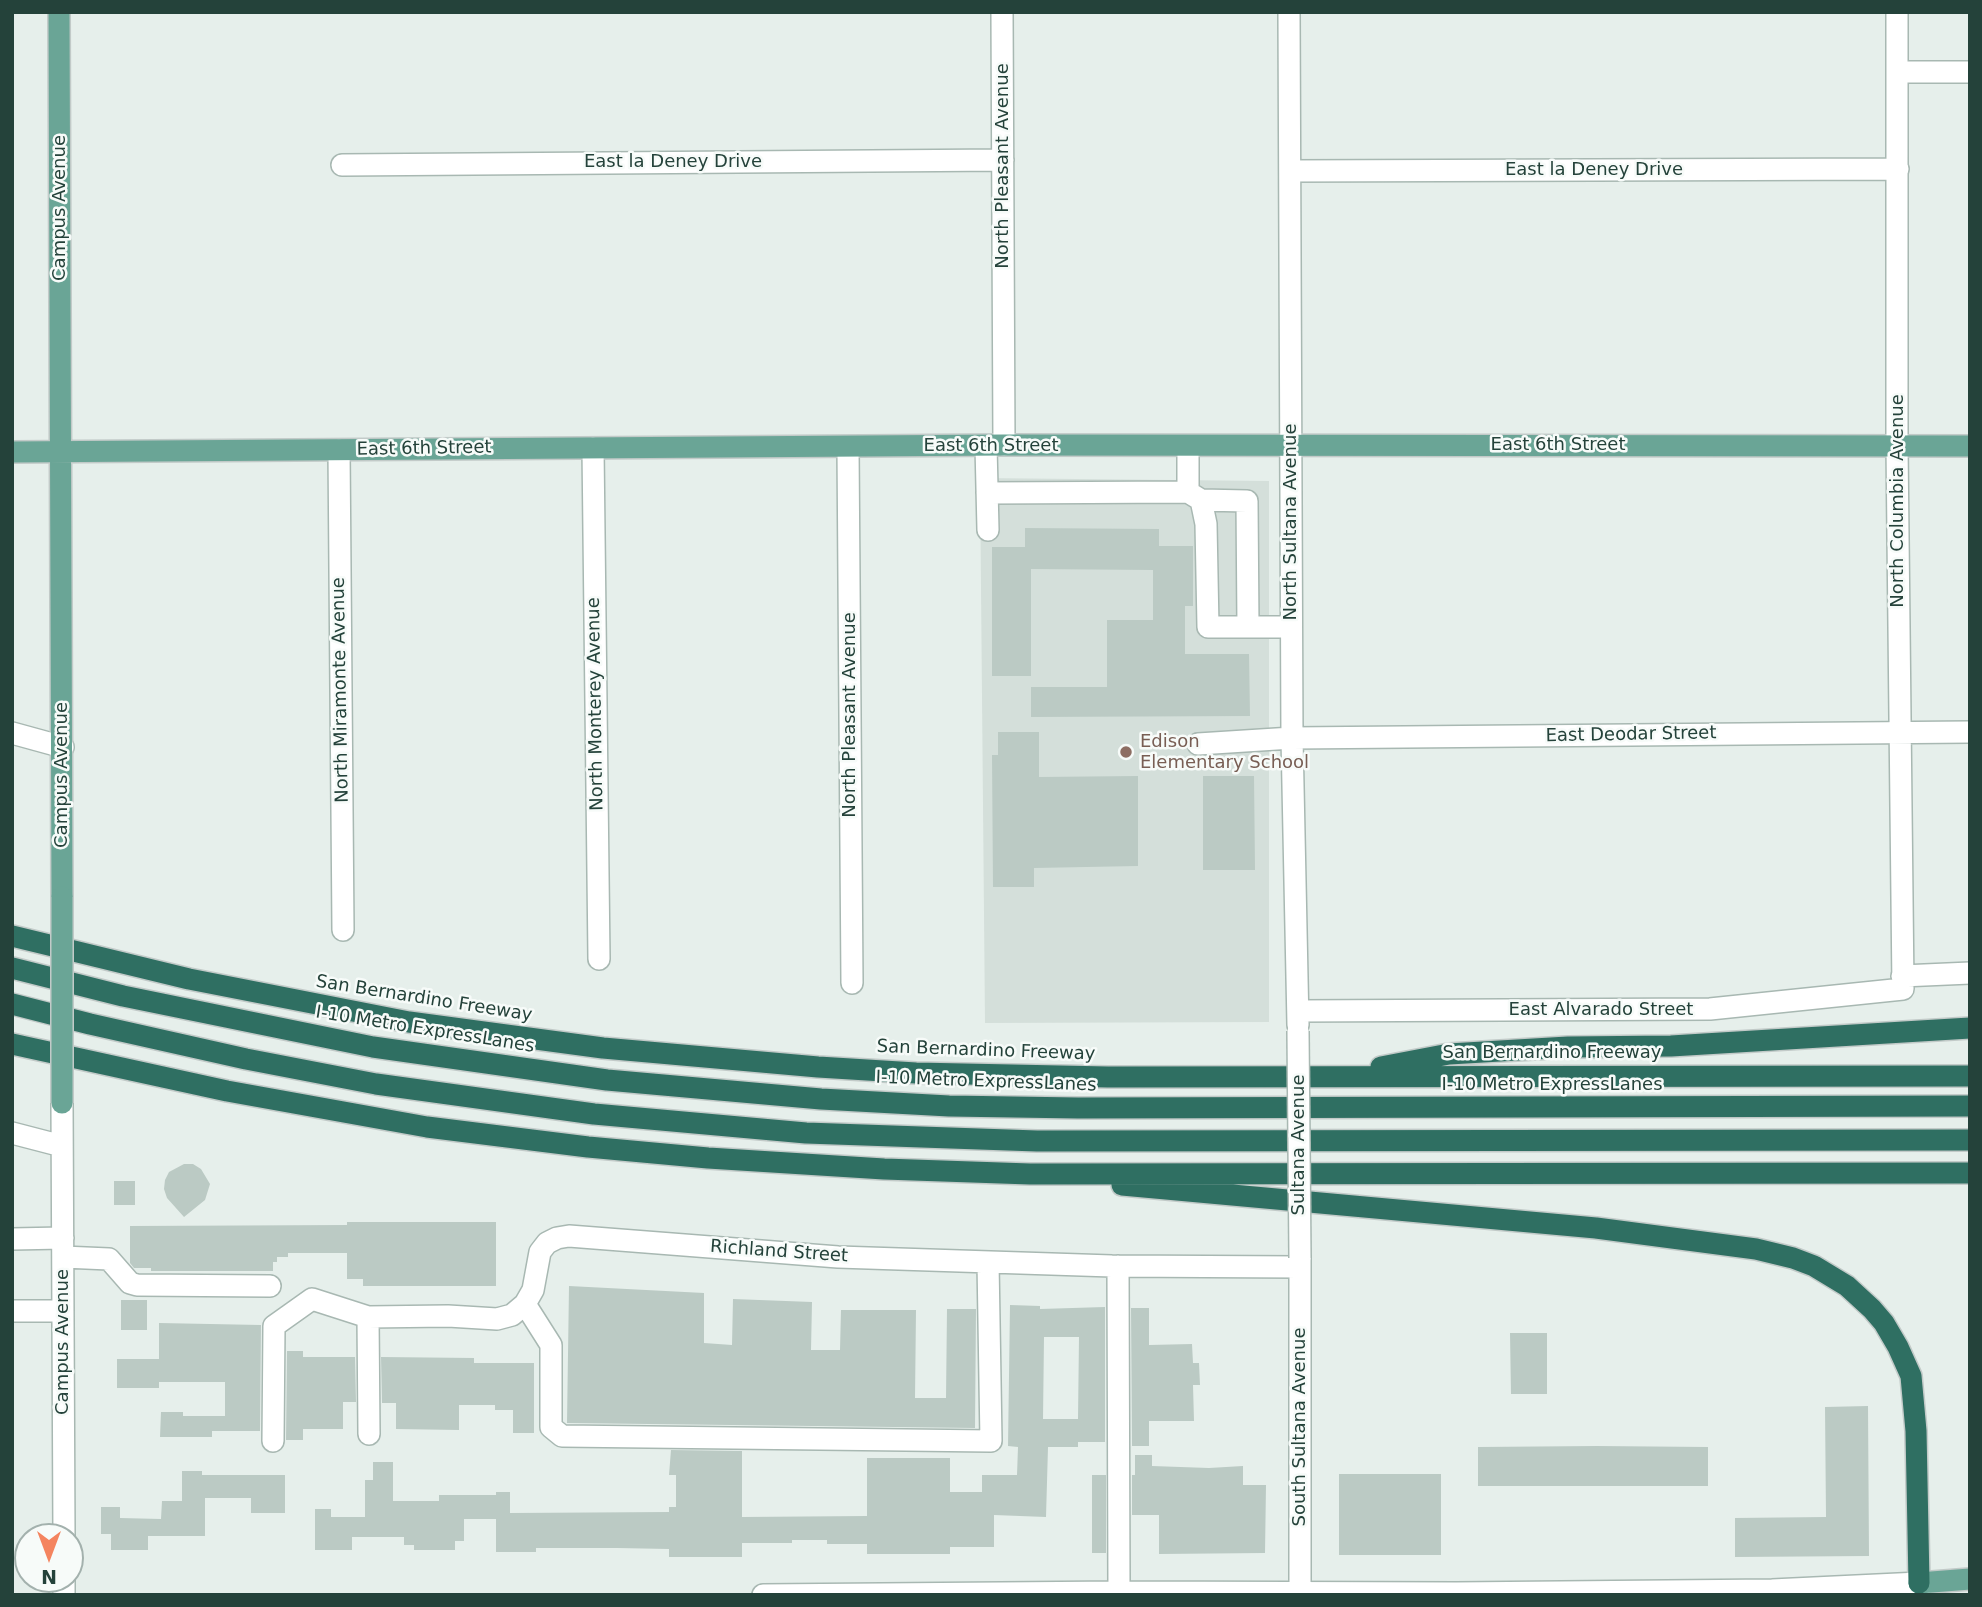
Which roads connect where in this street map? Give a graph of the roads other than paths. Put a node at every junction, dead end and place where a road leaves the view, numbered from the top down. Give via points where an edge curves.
1 (59, 12) edge
2 (1002, 12) edge
3 (1289, 12) edge
4 (1897, 12) edge
5 (1897, 72) junction
6 (1970, 72) edge
7 (1003, 160) junction
8 (342, 164) dead end
9 (1898, 169) junction
10 (1290, 172) junction
11 (995, 445) junction
12 (1188, 446) junction
13 (1291, 446) junction
14 (1897, 446) junction
15 (1970, 446) edge
16 (848, 447) junction
17 (593, 448) junction
18 (339, 450) junction
19 (12, 452) edge
20 (61, 453) junction
21 (988, 493) junction
22 (1194, 496) junction
23 (988, 530) dead end
24 (1248, 627) junction
25 (1291, 627) junction
26 (1900, 732) junction
27 (1970, 732) edge
28 (12, 733) edge
29 (1292, 738) junction
30 (1198, 744) dead end
31 (63, 747) junction
32 (343, 930) dead end
33 (12, 936) edge
34 (599, 959) dead end
35 (12, 968) edge
36 (1970, 973) edge
37 (852, 983) dead end
38 (1903, 983) junction
39 (12, 1004) edge
40 (1298, 1021) junction
41 (1970, 1028) edge
42 (12, 1044) edge
43 (1331, 1076) junction
44 (1970, 1076) edge
45 (62, 1103) joint
46 (1970, 1106) edge
47 (12, 1133) edge
48 (1970, 1140) edge
49 (62, 1146) junction
50 (1970, 1173) edge
51 (1030, 1174) junction
52 (12, 1239) edge
53 (63, 1248) junction
54 (988, 1262) junction
55 (1300, 1263) junction
56 (1118, 1266) junction
57 (270, 1286) dead end
58 (525, 1304) junction
59 (12, 1311) edge
60 (63, 1311) junction
61 (368, 1317) junction
62 (369, 1434) dead end
63 (273, 1441) dead end
64 (64, 1523) edge
65 (1970, 1579) edge
66 (1919, 1589) edge
67 (1119, 1592) junction
68 (1600, 1592) edge
69 (1772, 1592) edge
70 (1300, 1594) edge
71 (1456, 1594) edge
72 (763, 1595) edge

1 - 20 main road, Campus Avenue
2 - 7 street, North Pleasant Avenue
3 - 10 street, North Sultana Avenue
4 - 5 street, North Columbia Avenue
5 - 6 street
5 - 9 street, North Columbia Avenue
7 - 8 street, East la Deney Drive
7 - 11 street, North Pleasant Avenue
9 - 10 street, East la Deney Drive
9 - 14 street, North Columbia Avenue
10 - 13 street, North Sultana Avenue
11 - 12 main road, East 6th Street
11 - 16 main road, East 6th Street
11 - 21 street, North Pleasant Avenue
12 - 13 main road, East 6th Street
12 - 22 street
13 - 14 main road, East 6th Street
13 - 25 street, North Sultana Avenue
14 - 15 main road, East 6th Street
14 - 26 street, North Columbia Avenue
16 - 17 main road, East 6th Street
16 - 37 street, North Pleasant Avenue
17 - 18 main road, East 6th Street
17 - 34 street, North Monterey Avenue
18 - 20 main road, East 6th Street
18 - 32 street, North Miramonte Avenue
19 - 20 main road, East 6th Street
20 - 31 main road, Campus Avenue
21 - 22 street
21 - 23 street, North Pleasant Avenue
22 - 24 street via 1206,524 1208,627
22 - 24 street via 1247,501
24 - 25 street
25 - 29 street, North Sultana Avenue
26 - 27 street, East Deodar Street
26 - 29 street, East Deodar Street
26 - 38 street, North Columbia Avenue
28 - 31 street
29 - 30 street, East Deodar Street
29 - 40 street, North Sultana Avenue
31 - 45 main road, Campus Avenue, bridge
33 - 43 highway, San Bernardino Freeway via 325,1007 603,1048 916,1073
35 - 46 highway, I-10 Metro ExpressLanes via 123,996 373,1047 607,1080 809,1098 1077,1108
36 - 38 street, East Alvarado Street
38 - 40 street, East Alvarado Street via 1710,1009
39 - 48 highway via 376,1084 594,1114 806,1133 1051,1142
40 - 55 street, Sultana Avenue, bridge
41 - 43 highway via 1449,1054
42 - 51 highway via 227,1091 502,1137 708,1157
43 - 44 highway, San Bernardino Freeway
45 - 49 street, Campus Avenue
47 - 49 street
49 - 53 street, Campus Avenue
50 - 51 highway
51 - 66 highway via 1596,1228 1756,1249 1814,1266 1847,1286 1872,1309 1898,1347 1910,1376 1916,1431
52 - 53 street
53 - 57 street via 109,1259 137,1285
53 - 60 street, Campus Avenue
54 - 56 street, Richland Street
54 - 58 street, Richland Street via 838,1257 569,1236 547,1243 540,1252 533,1290
54 - 58 street via 991,1441 562,1436 551,1427 551,1345
55 - 56 street, Richland Street
55 - 70 street, South Sultana Avenue
56 - 67 street
58 - 61 street via 498,1319
59 - 60 street
60 - 64 street, Campus Avenue
61 - 62 street
61 - 63 street via 312,1299 274,1326
65 - 66 main road
66 - 69 street
67 - 70 street
67 - 72 street
68 - 69 street
68 - 71 street
70 - 71 street

